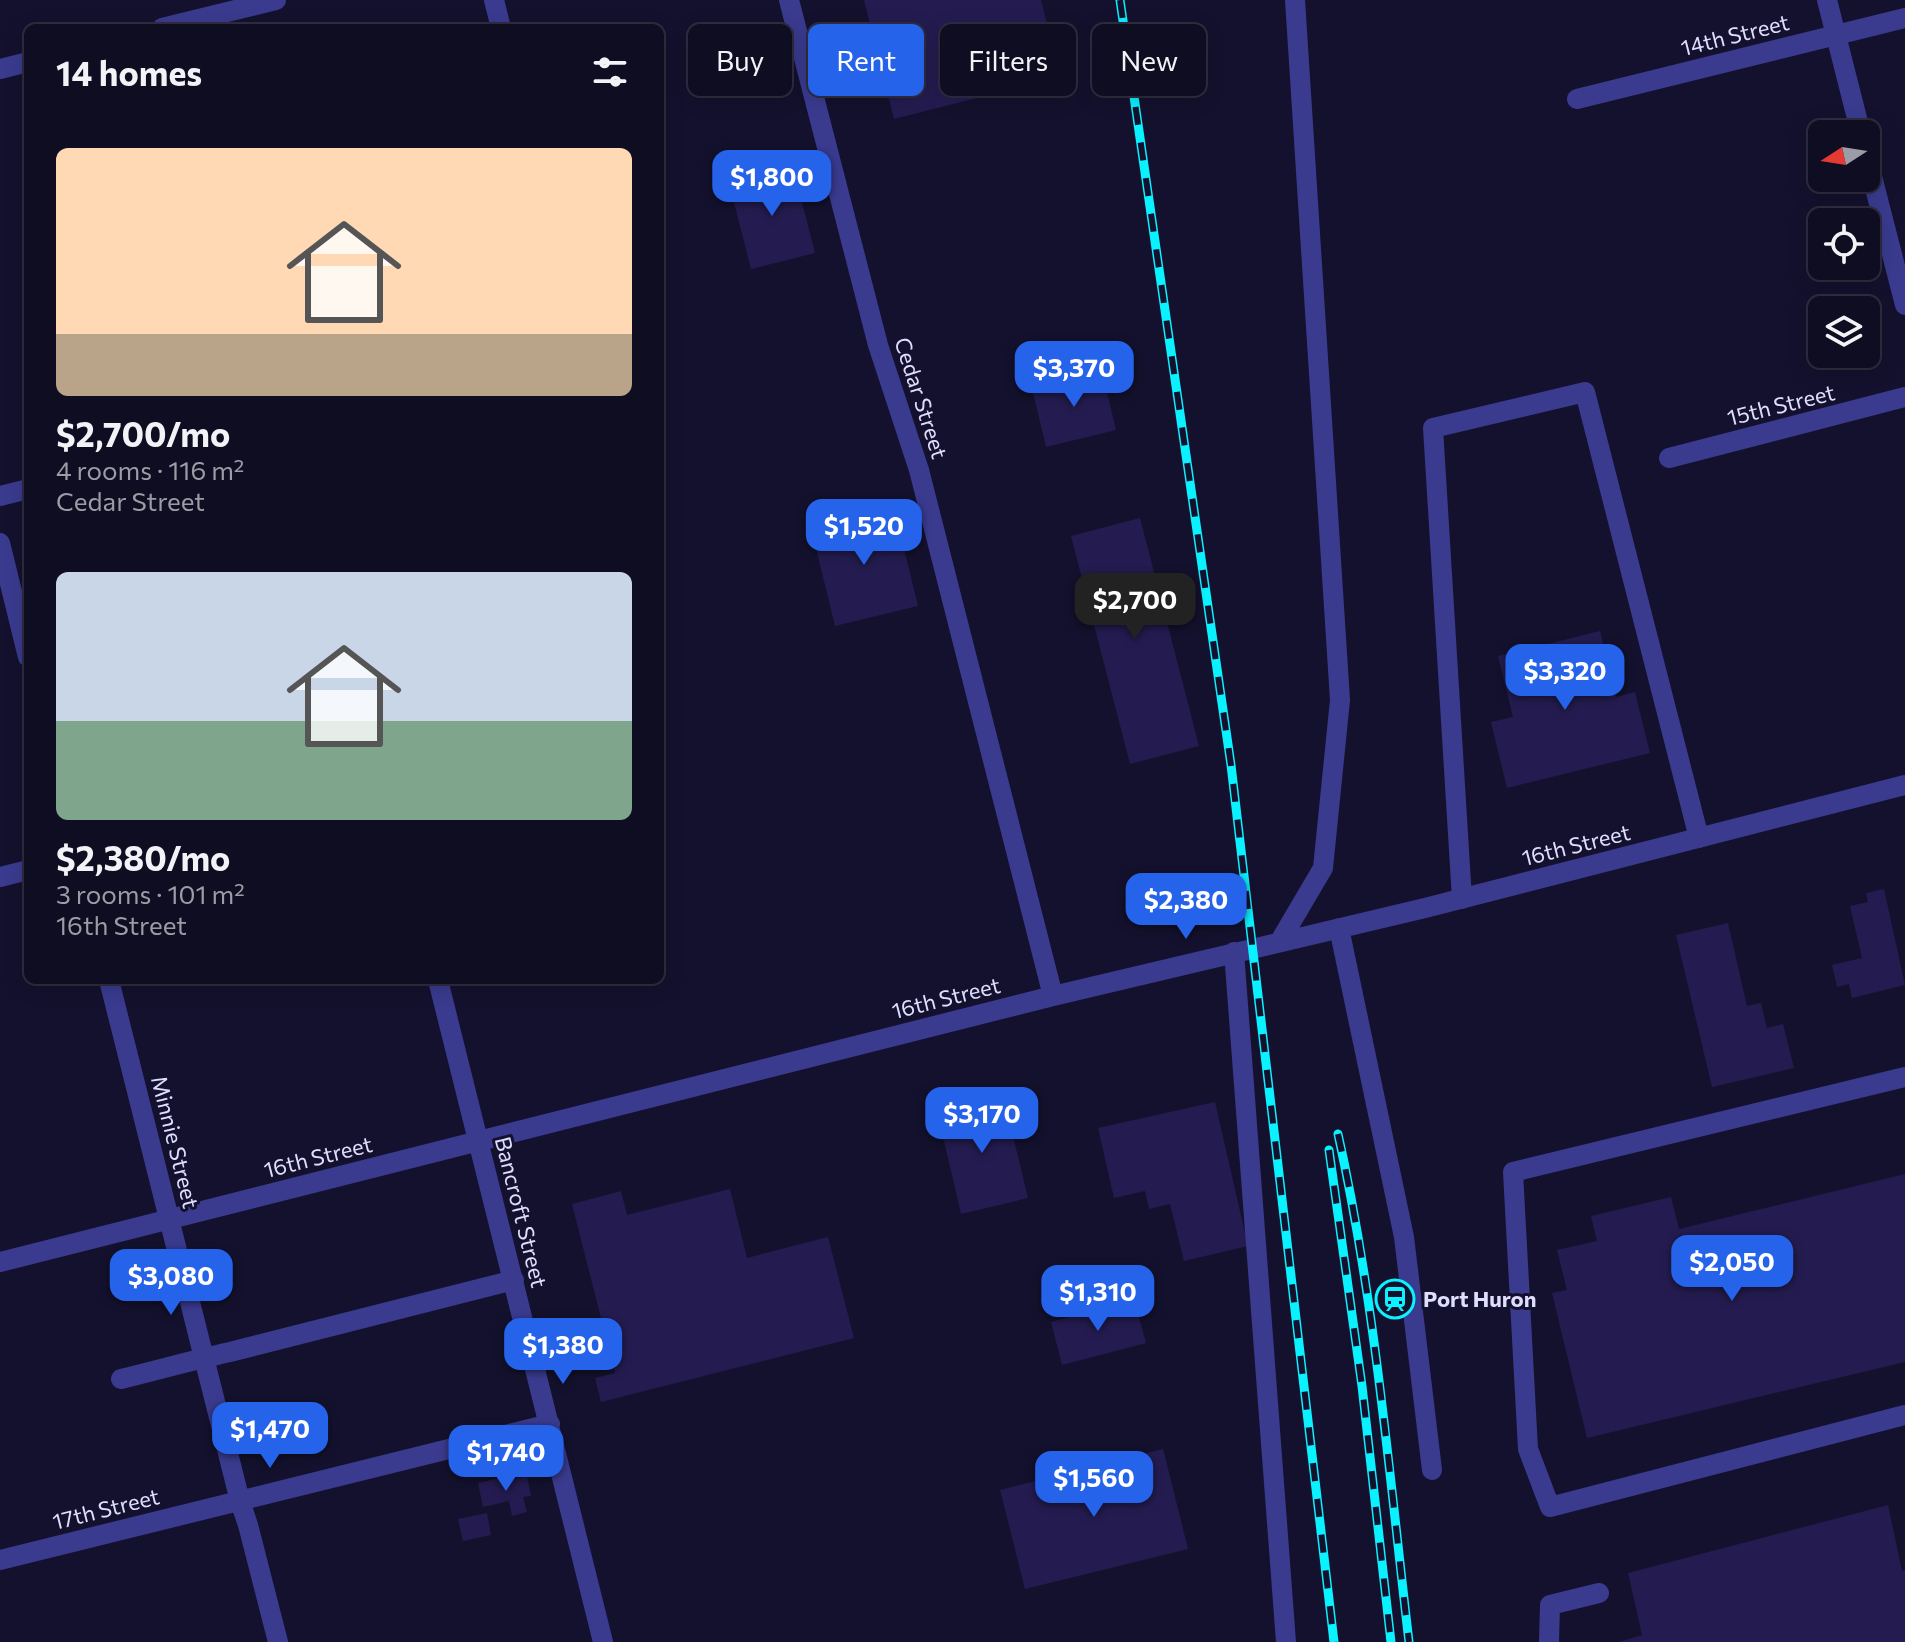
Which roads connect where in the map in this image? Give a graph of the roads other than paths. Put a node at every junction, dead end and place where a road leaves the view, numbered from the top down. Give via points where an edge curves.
1 (276, 0) edge
2 (494, 0) edge
3 (789, 0) edge
4 (1295, 0) edge
5 (1827, 0) edge
6 (193, 16) edge
7 (1905, 18) edge
8 (172, 24) edge
9 (500, 24) edge
10 (1836, 35) junction
11 (24, 63) edge
12 (0, 69) edge
13 (1577, 99) dead end
14 (1857, 120) edge
15 (1876, 192) edge
16 (1905, 305) edge
17 (1905, 397) edge
18 (1669, 458) dead end
19 (24, 490) edge
20 (0, 496) edge
21 (0, 543) edge
22 (24, 641) edge
23 (1905, 785) edge
24 (1699, 838) junction
25 (24, 871) edge
26 (0, 877) edge
27 (1462, 899) junction
28 (1339, 928) junction
29 (1280, 941) junction
30 (1234, 952) junction
31 (110, 984) edge
32 (439, 984) edge
33 (1053, 996) junction
34 (1905, 1077) edge
35 (478, 1141) junction
36 (170, 1220) junction
37 (0, 1262) edge
38 (514, 1280) junction
39 (204, 1358) junction
40 (121, 1379) dead end
41 (1905, 1415) edge
42 (550, 1424) junction
43 (1432, 1470) dead end
44 (240, 1501) junction
45 (0, 1560) edge
46 (1599, 1593) dead end
47 (278, 1642) edge
48 (603, 1642) edge
49 (1286, 1642) edge
50 (1549, 1642) edge

1 - 6 street
2 - 9 street
3 - 33 street, Cedar Street via 878,345 919,470
4 - 29 street via 1340,700 1323,868
5 - 10 street
6 - 8 street
7 - 10 street, 14th Street
10 - 13 street, 14th Street
10 - 14 street
11 - 12 street
15 - 16 street
17 - 18 street, 15th Street
19 - 20 street
21 - 22 street
23 - 24 street, 16th Street
24 - 27 street, 16th Street
24 - 27 street via 1585,392 1433,428
25 - 26 street
27 - 28 street, 16th Street
28 - 29 street, 16th Street
28 - 43 street via 1404,1237
29 - 30 street, 16th Street
30 - 33 street, 16th Street
30 - 49 street
31 - 36 street, Minnie Street
32 - 35 street, Bancroft Street
33 - 35 street, 16th Street
34 - 41 street via 1513,1172 1528,1449 1550,1507
35 - 36 street, 16th Street
35 - 38 street, Bancroft Street
36 - 37 street, 16th Street
36 - 39 street, Minnie Street
38 - 39 street
38 - 42 street, Bancroft Street
39 - 40 street
39 - 44 street, Minnie Street
42 - 44 street, 17th Street
42 - 48 street, Bancroft Street
44 - 45 street, 17th Street
44 - 47 street, Minnie Street
46 - 50 street via 1550,1605

